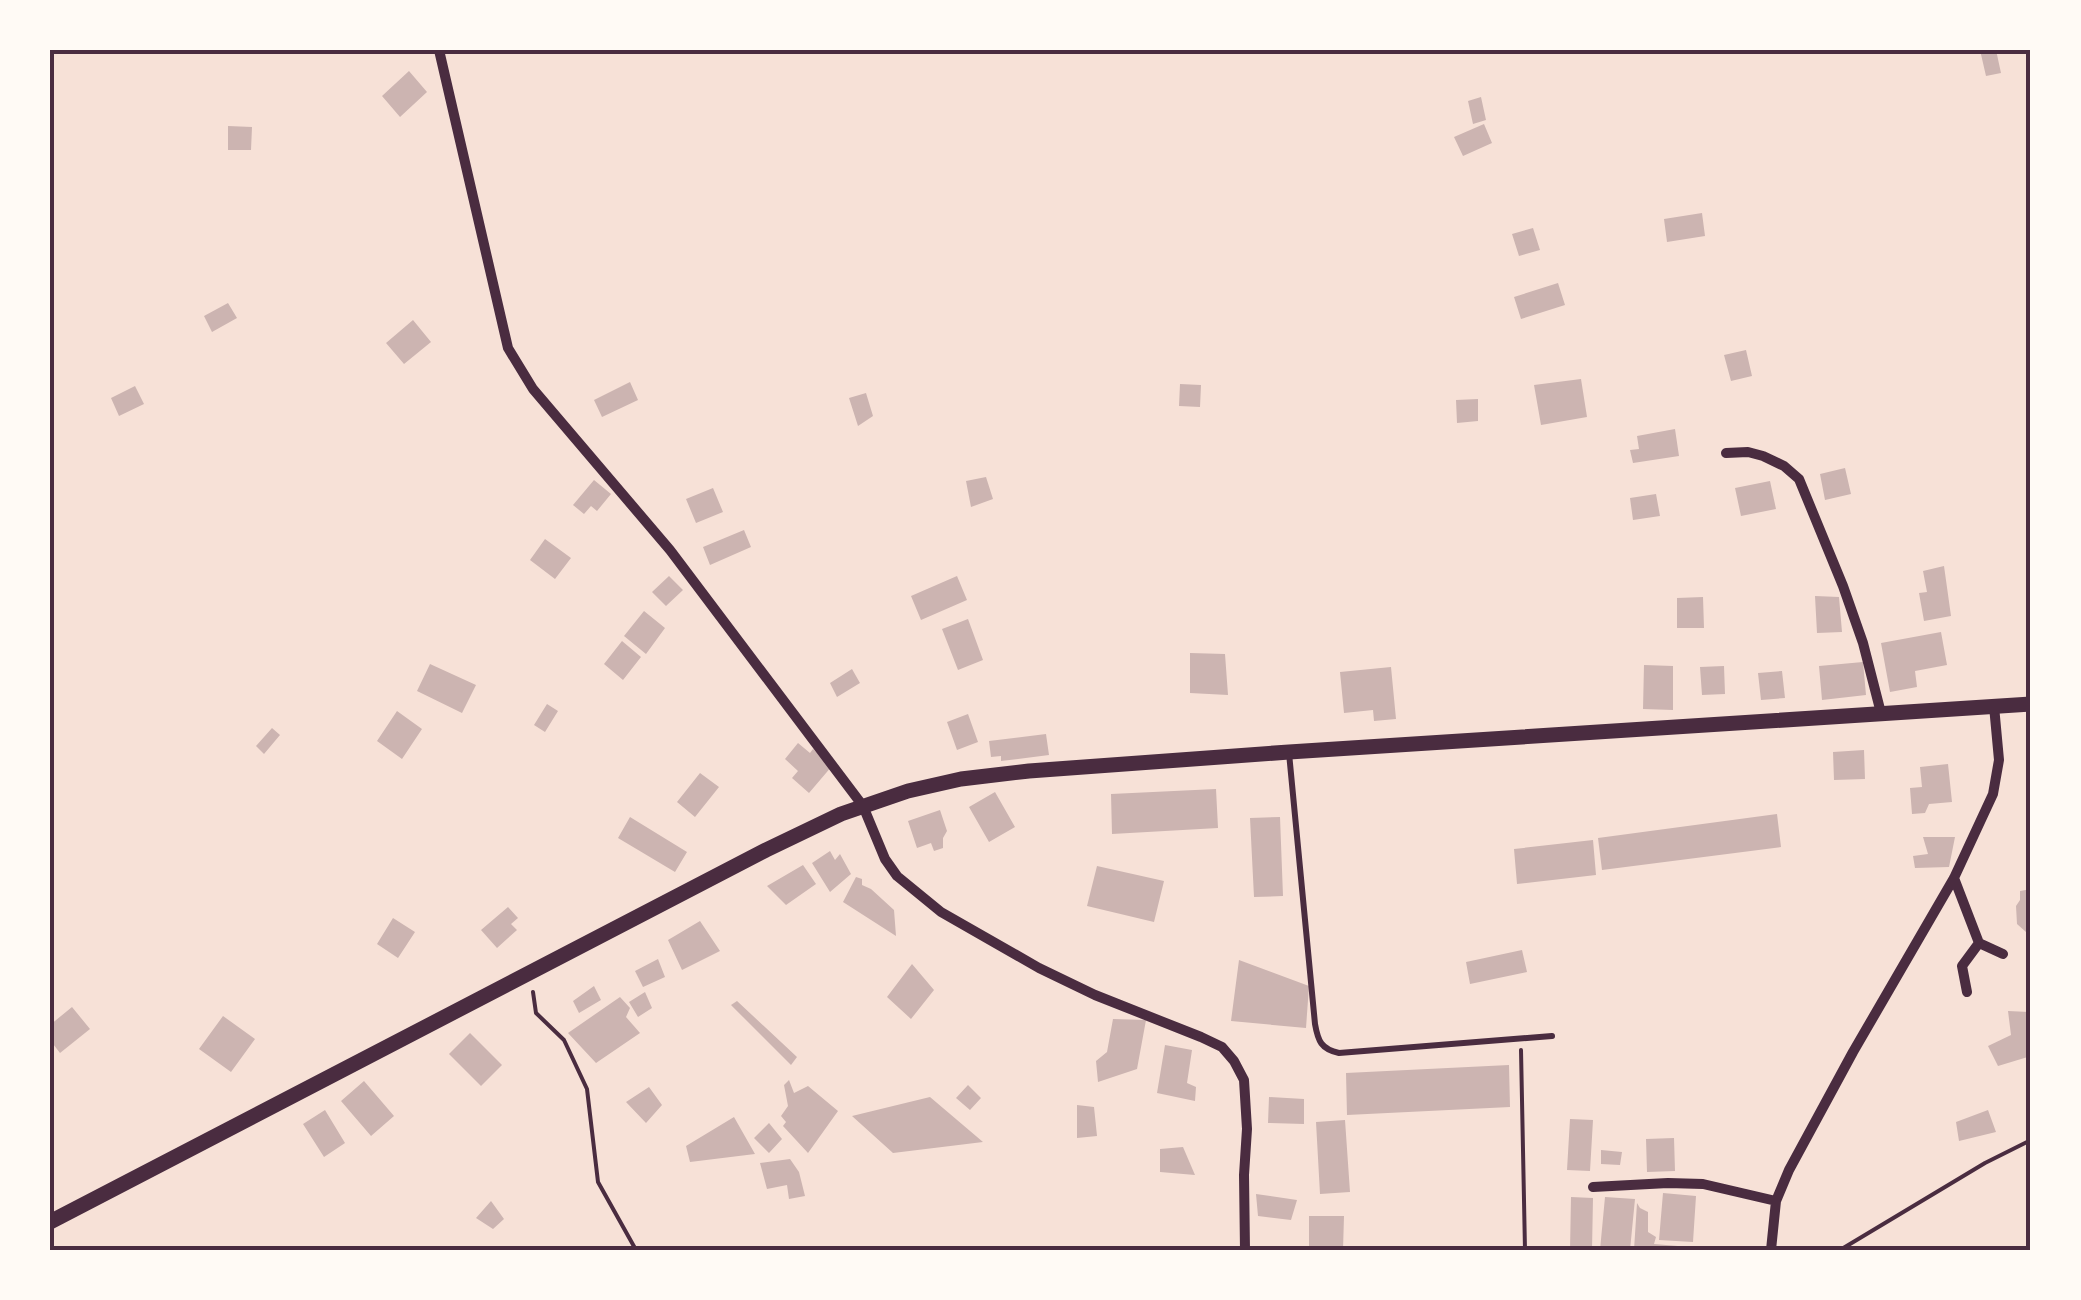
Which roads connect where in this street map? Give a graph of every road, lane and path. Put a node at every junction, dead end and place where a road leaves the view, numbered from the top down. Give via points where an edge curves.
1 (439, 50) edge
2 (1726, 453) dead end
3 (2031, 704) edge
4 (1994, 706) junction
5 (1881, 714) junction
6 (1289, 752) junction
7 (863, 806) junction
8 (1954, 878) junction
9 (1979, 943) junction
10 (2003, 954) dead end
11 (529, 973) junction
12 (1967, 992) dead end
13 (1552, 1036) dead end
14 (1520, 1039) junction
15 (2031, 1140) edge
16 (1593, 1187) dead end
17 (1776, 1201) junction
18 (50, 1222) edge
19 (636, 1250) edge
20 (1245, 1250) edge
21 (1525, 1250) edge
22 (1770, 1250) edge
23 (1840, 1250) edge

1 - 7 street via 508,348
2 - 5 street via 1763,456 1799,479 1864,644
3 - 4 street
4 - 5 street
4 - 8 street via 1999,760 1993,794
5 - 6 street
6 - 7 street via 978,777
6 - 14 lane via 1322,1046 1339,1054
7 - 11 street
7 - 20 street via 897,876 941,912 1095,995 1201,1036 1234,1061 1245,1096
8 - 9 street
8 - 17 street
9 - 10 street
9 - 12 street via 1962,966
11 - 18 street
11 - 19 path via 536,1013 564,1040 586,1090 598,1182
13 - 14 lane
14 - 21 path
15 - 23 path
16 - 17 street via 1703,1184
17 - 22 street

